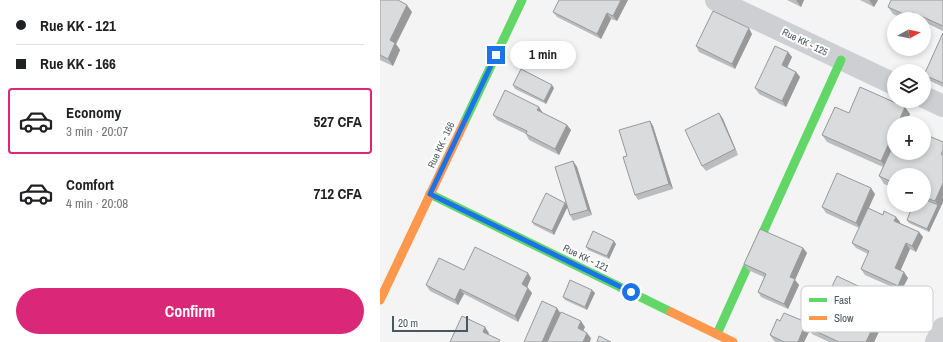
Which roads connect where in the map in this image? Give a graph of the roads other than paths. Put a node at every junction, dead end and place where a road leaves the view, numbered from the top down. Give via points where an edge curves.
1 (522, 0) edge
2 (716, 0) edge
3 (841, 60) junction
4 (887, 81) edge
5 (931, 100) edge
6 (943, 106) edge
7 (430, 194) junction
8 (380, 300) edge
9 (943, 328) edge
10 (717, 334) junction
11 (733, 342) edge
12 (936, 342) edge

1 - 7 street, Rue KK - 166
2 - 3 street, Rue KK - 125
3 - 4 street, Rue KK - 125
3 - 10 street
5 - 6 street
7 - 8 street, Rue KK - 166
7 - 10 street, Rue KK - 121
9 - 12 street
10 - 11 street, Rue KK - 121

